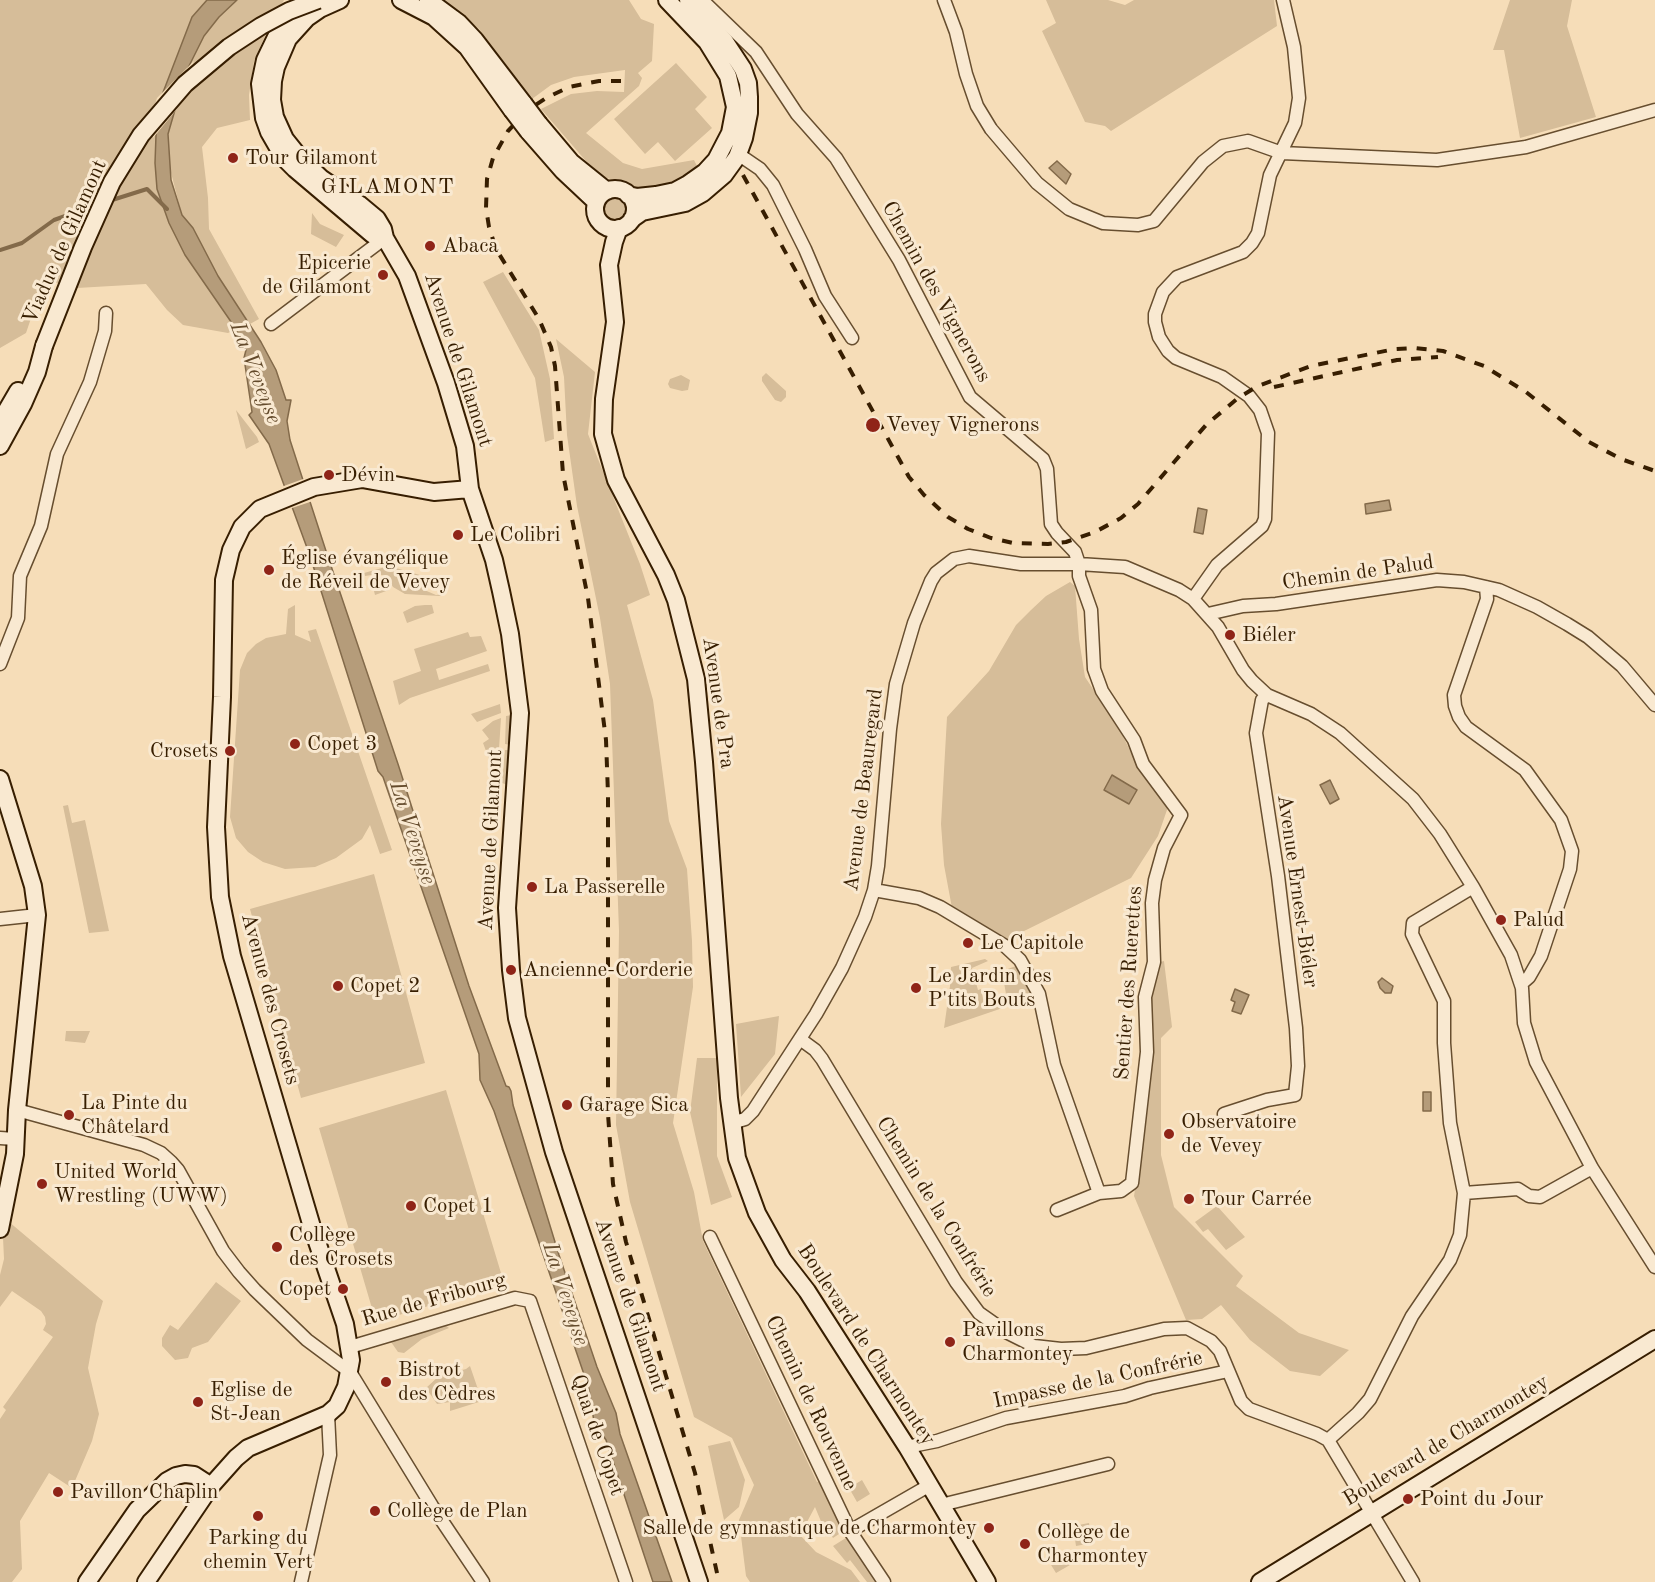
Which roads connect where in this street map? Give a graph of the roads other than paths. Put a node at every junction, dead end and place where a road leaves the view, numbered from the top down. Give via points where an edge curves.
1 (318, 0) edge
2 (340, 0) edge
3 (401, 0) edge
4 (428, 0) edge
5 (667, 0) edge
6 (688, 0) edge
7 (702, 0) edge
8 (944, 0) edge
9 (1283, 0) edge
10 (302, 3) edge
11 (518, 107) junction
12 (1655, 110) edge
13 (1282, 153) junction
14 (738, 154) junction
15 (628, 195) junction
16 (602, 196) junction
17 (601, 224) junction
18 (626, 224) junction
19 (385, 238) junction
20 (608, 271) junction
21 (106, 313) dead end
22 (271, 324) dead end
23 (852, 338) dead end
24 (3, 434) edge
25 (470, 489) junction
26 (1079, 564) junction
27 (1486, 587) junction
28 (1193, 599) junction
29 (1208, 614) junction
30 (0, 664) edge
31 (1267, 695) junction
32 (1655, 705) edge
33 (0, 779) edge
34 (1473, 886) junction
35 (874, 890) junction
36 (37, 915) junction
37 (0, 919) edge
38 (1521, 984) junction
39 (800, 1039) junction
40 (16, 1110) junction
41 (1224, 1114) dead end
42 (732, 1123) junction
43 (8, 1138) edge
44 (1592, 1168) junction
45 (1099, 1193) junction
46 (1464, 1193) junction
47 (1057, 1210) dead end
48 (0, 1228) edge
49 (710, 1237) dead end
50 (1655, 1267) edge
51 (530, 1301) joint
52 (1655, 1338) edge
53 (350, 1347) junction
54 (1228, 1371) junction
55 (350, 1372) junction
56 (328, 1414) junction
57 (1328, 1440) junction
58 (907, 1447) junction
59 (1108, 1464) dead end
60 (930, 1485) junction
61 (212, 1486) junction
62 (941, 1505) junction
63 (1372, 1513) junction
64 (850, 1531) junction
65 (87, 1582) edge
66 (146, 1582) edge
67 (301, 1582) edge
68 (483, 1582) edge
69 (626, 1582) edge
70 (699, 1582) edge
71 (884, 1582) edge
72 (987, 1582) edge
73 (1260, 1582) edge
74 (1413, 1582) edge

1 - 24 street, Viaduc de Gilamont, bridge via 289,11 229,47 185,84 141,135 112,182 82,247 37,372
2 - 19 street, Avenue de Gilamont via 307,18 288,39 273,81 275,117 285,139 301,159 377,219
3 - 11 street via 434,17 467,47
4 - 11 street via 476,39
5 - 15 street via 707,42 728,76 735,107 730,133 717,160 688,184 656,195
6 - 14 street via 724,39 748,83 749,113
7 - 26 street, Chemin des Vignerons via 756,52 797,114 836,158 899,260 970,397 1043,459 1051,524 1075,552
8 - 13 street via 977,106 991,129 1037,183 1083,216 1126,225 1154,221 1203,162 1223,146 1248,141
9 - 13 street via 1294,47 1299,98 1295,123
10 - 19 street via 271,43 265,60 260,84 264,118 284,158 295,169 366,230
11 - 16 street, bridge via 563,171
12 - 13 street via 1526,147 1437,160
13 - 28 street via 1270,175 1261,225 1252,243 1233,258 1177,277 1162,292 1156,306 1155,322 1165,347 1176,358 1222,377 1249,396 1260,410 1268,433 1262,526 1218,565
14 - 18 street via 724,175 703,194 685,203 640,213
14 - 23 street via 760,169 773,185 825,296
15 - 16 street via 618,190
15 - 18 street via 634,208
16 - 17 street via 596,214
17 - 18 street via 608,228
17 - 20 street, Avenue de Pra
18 - 20 street, Avenue de Pra via 612,249
19 - 22 street
19 - 25 street, Avenue de Gilamont via 407,276 447,387 465,446
20 - 42 street, Avenue de Pra via 615,322 603,434 616,480 676,600 696,679
21 - 30 street via 105,331 90,382 57,454 41,526 20,576 18,618
25 - 53 street, Avenue des Crosets via 434,492 372,479 349,479 304,490 260,509 242,527 231,550 224,580 216,827 225,928
25 - 70 street, Avenue de Gilamont via 501,591 520,713 507,909 510,970 518,1018 554,1152
26 - 28 street, Avenue de Beauregard via 1125,567
26 - 35 street, Avenue de Beauregard via 1021,564 960,557 942,566 931,581 896,684
26 - 45 street, Sentier des Ruerettes via 1079,576 1092,610 1094,669 1102,691 1134,740 1143,765 1181,815 1164,848 1155,880 1154,962 1145,997 1147,1052 1132,1183 1121,1191
27 - 29 street, Chemin de Palud via 1437,580
27 - 32 street, Chemin de Palud via 1537,607 1588,637 1622,666
27 - 38 street via 1487,599 1454,695 1455,706 1467,728 1525,770 1561,820 1572,851 1570,869 1541,956
28 - 29 street, Avenue de Beauregard
29 - 31 street, Avenue de Beauregard via 1251,681
31 - 34 street via 1311,714 1340,733 1406,792 1440,834
31 - 41 street, Avenue Ernest-Biéler via 1262,700 1256,733 1278,876 1298,1066 1295,1095
33 - 36 street via 33,886
34 - 38 street via 1507,944
34 - 46 street via 1413,923 1412,934 1444,1001 1450,1123
35 - 39 street, Avenue de Beauregard via 842,968
35 - 45 street via 919,898 940,907 1005,946 1020,960 1039,994 1054,1065
36 - 37 street
36 - 40 street
38 - 44 street via 1524,1023 1536,1062
39 - 42 street, Avenue de Beauregard via 753,1111
39 - 54 street, Chemin de la Confrérie via 822,1059 956,1282 979,1313 1034,1346 1061,1349 1086,1348 1164,1329 1187,1328 1211,1341
40 - 43 street
40 - 55 street via 161,1153 178,1170 239,1272 299,1332
42 - 58 street, Boulevard de Charmontey via 737,1158 757,1213 783,1260
43 - 48 street via 15,1154
44 - 46 street via 1540,1197 1529,1197 1518,1189
44 - 50 street
45 - 47 street
46 - 57 street via 1460,1235 1450,1260 1412,1316 1370,1399
49 - 64 street, Chemin de Rouvenne
51 - 53 street, Rue de Fribourg via 515,1298
51 - 69 street, Quai de Copet
52 - 63 street, Boulevard de Charmontey
53 - 55 street, Avenue des Crosets
54 - 57 street via 1241,1401 1249,1408
54 - 58 street, Impasse de la Confrérie via 1125,1396 1006,1418
55 - 56 street via 341,1400
55 - 68 street
56 - 61 street via 248,1448
56 - 67 street via 330,1455
57 - 63 street
58 - 60 street, Boulevard de Charmontey
59 - 62 street
60 - 62 street, Boulevard de Charmontey
60 - 64 street
61 - 65 street via 194,1475 167,1481 137,1510
61 - 66 street
62 - 72 street, Boulevard de Charmontey
63 - 73 street, Boulevard de Charmontey
63 - 74 street
64 - 71 street, Chemin de Rouvenne

